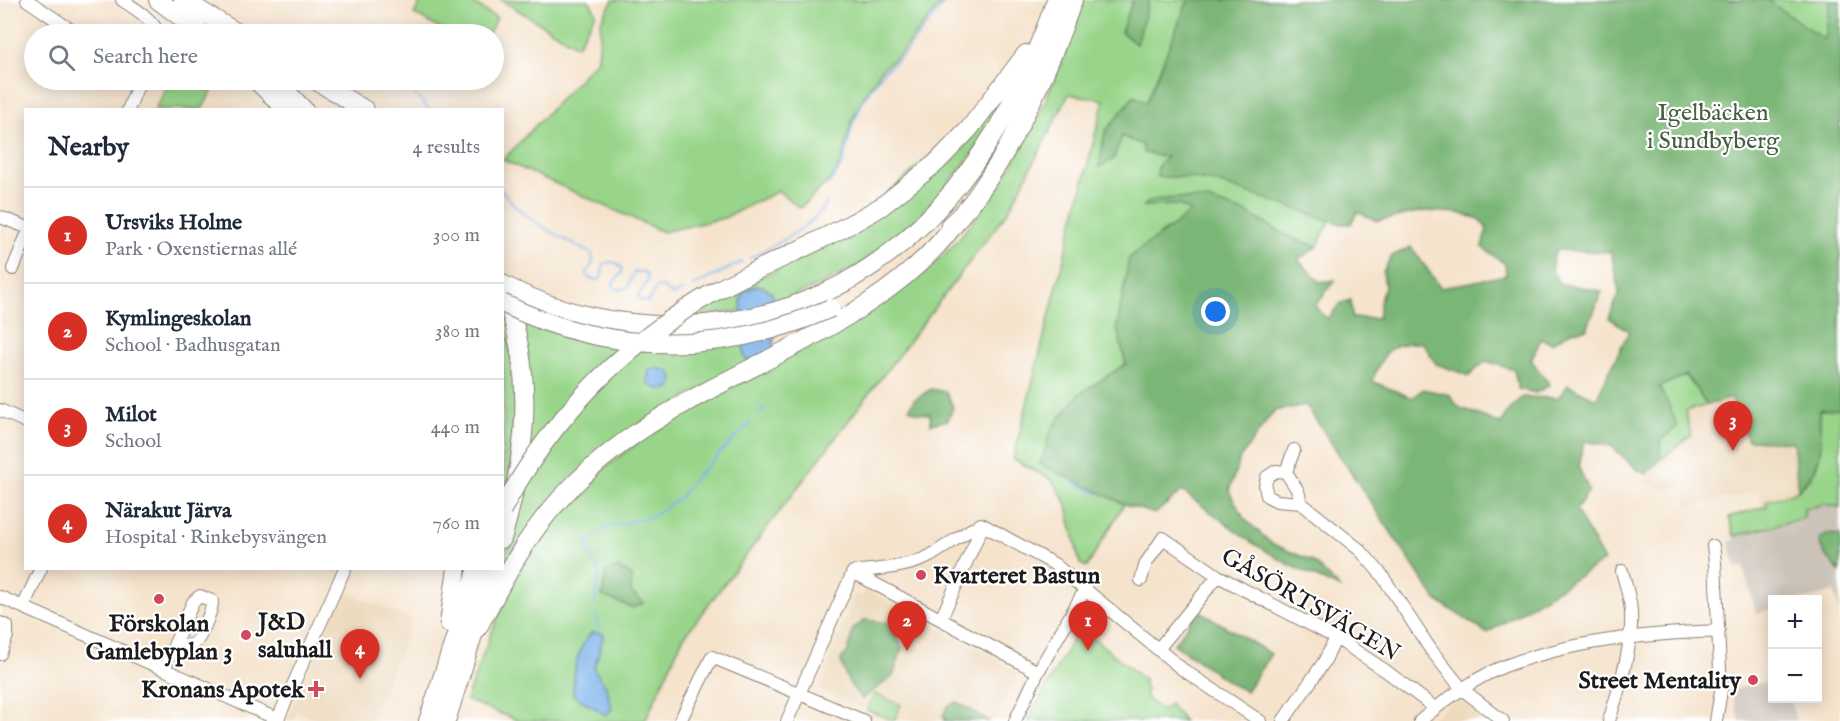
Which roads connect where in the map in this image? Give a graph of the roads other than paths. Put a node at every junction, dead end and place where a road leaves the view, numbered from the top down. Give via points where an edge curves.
1 (27, 0) edge
2 (122, 0) edge
3 (158, 0) edge
4 (178, 0) edge
5 (183, 0) edge
6 (1056, 0) edge
7 (1073, 0) edge
8 (62, 24) edge
9 (152, 24) edge
10 (190, 24) edge
11 (209, 24) edge
12 (222, 24) edge
13 (1047, 26) junction
14 (136, 90) edge
15 (266, 90) edge
16 (284, 90) edge
17 (332, 90) edge
18 (129, 108) edge
19 (285, 108) edge
20 (302, 108) edge
21 (362, 108) edge
22 (0, 217) edge
23 (24, 226) edge
24 (24, 242) edge
25 (13, 269) dead end
26 (504, 287) edge
27 (504, 292) edge
28 (504, 304) edge
29 (831, 307) junction
30 (0, 410) edge
31 (24, 421) edge
32 (1294, 450) dead end
33 (1286, 472) junction
34 (1301, 503) junction
35 (504, 507) edge
36 (983, 525) junction
37 (504, 532) edge
38 (1713, 546) dead end
39 (40, 570) edge
40 (344, 570) edge
41 (457, 570) edge
42 (477, 570) edge
43 (493, 570) edge
44 (1622, 571) dead end
45 (853, 572) junction
46 (1218, 576) junction
47 (1141, 580) dead end
48 (1086, 588) junction
49 (0, 597) edge
50 (23, 607) junction
51 (941, 619) junction
52 (0, 623) edge
53 (477, 629) junction
54 (1719, 631) junction
55 (1629, 637) junction
56 (1336, 638) junction
57 (175, 645) dead end
58 (1159, 648) junction
59 (0, 654) edge
60 (164, 669) junction
61 (1038, 672) junction
62 (1462, 689) junction
63 (438, 693) junction
64 (798, 693) junction
65 (1435, 708) junction
66 (277, 720) edge
67 (428, 721) edge
68 (446, 721) edge
69 (680, 721) edge
70 (787, 721) edge
71 (864, 721) edge
72 (1015, 721) edge
73 (1260, 721) edge
74 (1283, 721) edge
75 (1420, 721) edge
76 (1503, 721) edge
77 (1609, 721) edge
78 (1716, 721) edge

1 - 8 street
2 - 9 street
3 - 10 highway
4 - 11 highway
5 - 12 highway
6 - 13 highway
7 - 29 highway via 1032,103 990,176 959,218 890,274
13 - 29 highway via 1016,95 958,187 924,224 868,268
13 - 35 highway, bridge via 969,129 936,163 882,206 834,234 718,290 656,329 605,372 567,412
14 - 18 street
15 - 19 highway
16 - 20 highway
17 - 21 highway
22 - 23 street
24 - 25 street
26 - 29 highway, bridge via 581,314 654,325 705,324 780,309
27 - 37 highway via 520,353 525,420 523,452
28 - 29 highway, bridge via 578,332 668,344 707,343 762,333
29 - 53 highway via 642,429 581,478 546,516 519,554
30 - 31 street
32 - 33 street
33 - 34 street via 1296,485
33 - 34 street via 1276,471 1267,477 1267,496
34 - 62 street via 1360,550 1382,574 1431,650
36 - 45 street via 963,533 928,557 896,567
36 - 48 street via 1054,564
36 - 51 street
38 - 54 street
39 - 50 street
40 - 66 street
41 - 63 highway
42 - 63 highway
43 - 53 highway
44 - 55 street via 1630,605
45 - 51 street
45 - 64 street
46 - 47 street, GÅSÖRTSVÄGEN via 1163,538 1146,563
46 - 56 street, GÅSÖRTSVÄGEN
46 - 58 street
48 - 58 street
48 - 61 street
49 - 50 street
50 - 60 street
51 - 61 street
52 - 59 street via 9,630
53 - 68 highway
54 - 55 street
54 - 78 street via 1721,691
55 - 62 street via 1582,643 1541,654 1504,666
55 - 77 street
56 - 65 street, GÅSÖRTSVÄGEN
56 - 74 street
57 - 60 street
58 - 73 street via 1182,669
60 - 66 street
61 - 72 street
62 - 65 street
62 - 76 street
63 - 67 highway
64 - 69 street via 712,657
64 - 70 street
64 - 71 street
65 - 75 street

